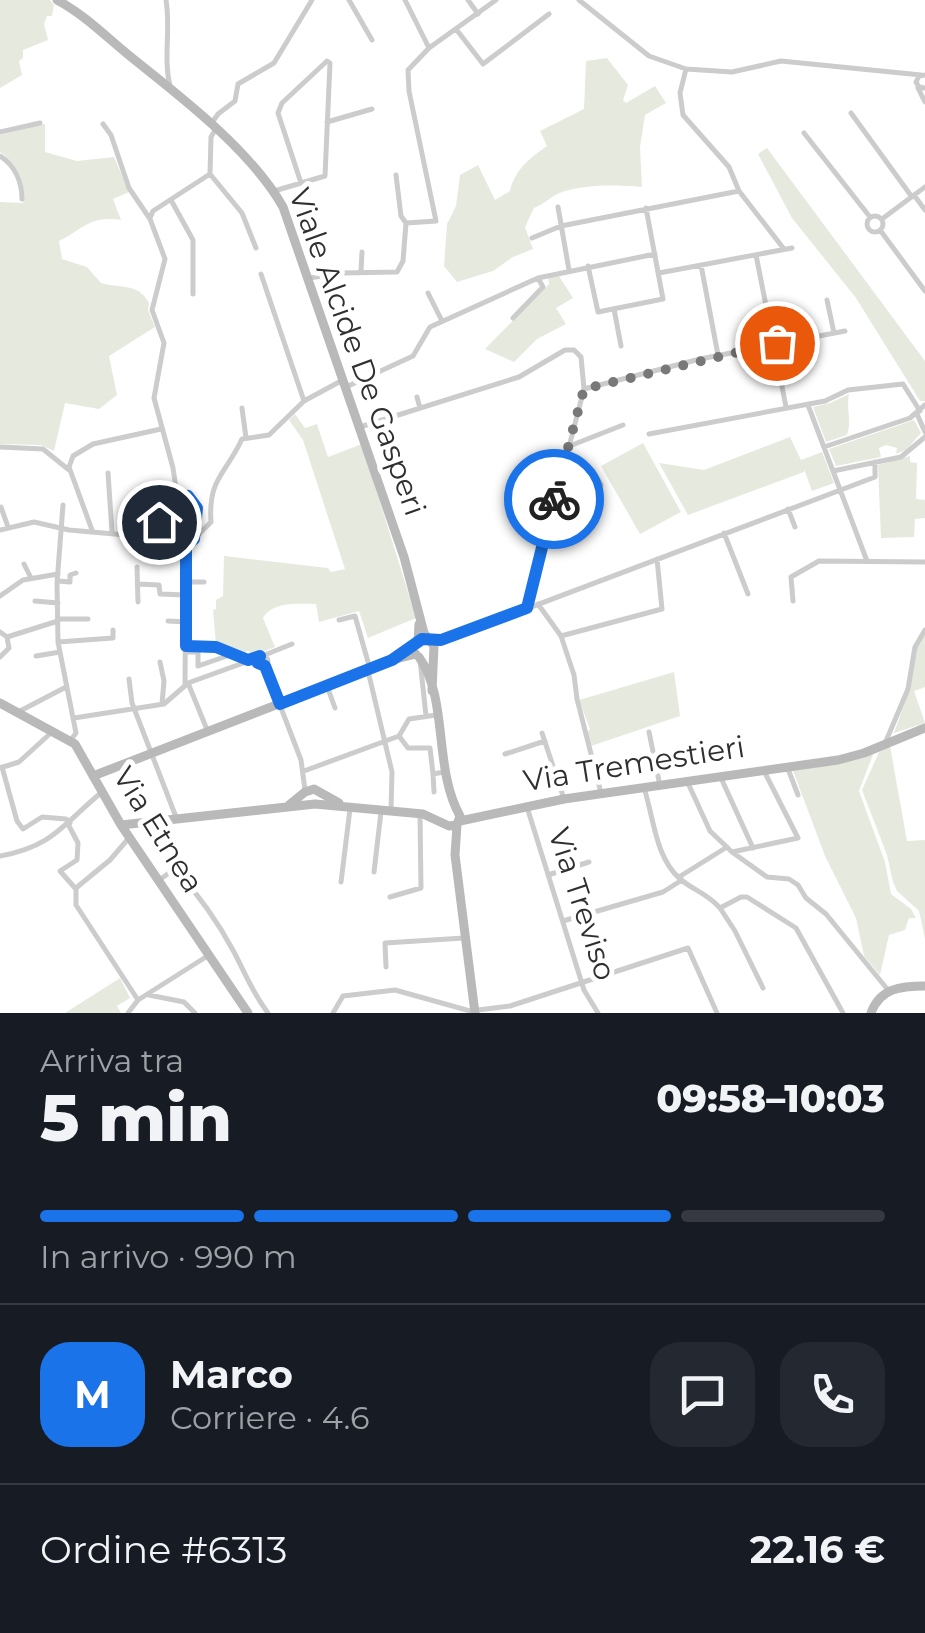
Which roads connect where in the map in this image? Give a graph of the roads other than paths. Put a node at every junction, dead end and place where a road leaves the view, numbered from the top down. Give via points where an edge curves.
1 (56, 0) edge
2 (166, 0) edge
3 (312, 0) edge
4 (349, 0) edge
5 (404, 0) edge
6 (468, 0) edge
7 (496, 0) edge
8 (579, 0) edge
9 (478, 14) junction
10 (549, 14) dead end
11 (456, 30) junction
12 (372, 40) dead end
13 (429, 48) junction
14 (135, 60) junction
15 (686, 69) junction
16 (902, 74) junction
17 (923, 75) edge
18 (917, 84) junction
19 (170, 86) junction
20 (925, 88) edge
21 (925, 102) edge
22 (372, 109) dead end
23 (850, 113) dead end
24 (327, 122) junction
25 (40, 123) dead end
26 (103, 124) dead end
27 (210, 126) junction
28 (0, 132) edge
29 (804, 133) dead end
30 (0, 156) edge
31 (210, 174) junction
32 (396, 175) dead end
33 (301, 183) junction
34 (925, 187) edge
35 (274, 191) junction
36 (739, 191) junction
37 (913, 196) junction
38 (22, 199) dead end
39 (171, 200) junction
40 (558, 207) dead end
41 (646, 208) junction
42 (925, 210) edge
43 (870, 217) junction
44 (882, 218) junction
45 (150, 219) junction
46 (406, 222) junction
47 (561, 226) junction
48 (880, 230) junction
49 (532, 238) dead end
50 (256, 248) dead end
51 (362, 252) dead end
52 (655, 254) junction
53 (756, 254) junction
54 (702, 265) junction
55 (588, 266) junction
56 (568, 270) junction
57 (361, 272) junction
58 (658, 272) junction
59 (261, 274) dead end
60 (309, 278) junction
61 (538, 278) junction
62 (925, 291) edge
63 (428, 292) dead end
64 (193, 294) dead end
65 (827, 300) dead end
66 (614, 309) junction
67 (513, 318) dead end
68 (442, 321) junction
69 (845, 331) dead end
70 (834, 333) junction
71 (773, 344) junction
72 (621, 346) dead end
73 (718, 355) junction
74 (345, 383) junction
75 (584, 389) junction
76 (417, 397) dead end
77 (304, 401) junction
78 (808, 404) junction
79 (786, 407) junction
80 (242, 408) dead end
81 (420, 408) junction
82 (921, 410) edge
83 (623, 426) dead end
84 (360, 427) junction
85 (161, 429) junction
86 (648, 434) dead end
87 (925, 434) edge
88 (246, 438) junction
89 (0, 447) edge
90 (567, 447) junction
91 (824, 447) junction
92 (563, 462) junction
93 (875, 462) junction
94 (70, 470) junction
95 (833, 471) junction
96 (108, 473) dead end
97 (840, 489) junction
98 (178, 501) junction
99 (63, 504) dead end
100 (2, 507) edge
101 (788, 509) junction
102 (211, 522) junction
103 (196, 526) junction
104 (795, 526) dead end
105 (8, 527) junction
106 (63, 529) junction
107 (0, 530) edge
108 (92, 531) junction
109 (112, 532) junction
110 (724, 533) junction
111 (194, 539) junction
112 (157, 540) junction
113 (543, 542) junction
114 (186, 546) junction
115 (656, 558) junction
116 (867, 561) junction
117 (925, 562) edge
118 (24, 564) dead end
119 (137, 567) dead end
120 (76, 573) dead end
121 (31, 578) junction
122 (58, 578) junction
123 (186, 582) junction
124 (204, 582) dead end
125 (137, 584) junction
126 (748, 594) dead end
127 (186, 595) junction
128 (0, 596) edge
129 (35, 601) dead end
130 (793, 601) dead end
131 (138, 602) dead end
132 (58, 603) junction
133 (538, 604) junction
134 (527, 608) junction
135 (88, 619) dead end
136 (58, 620) junction
137 (339, 620) dead end
138 (168, 621) dead end
139 (186, 622) junction
140 (113, 630) dead end
141 (925, 630) edge
142 (0, 632) edge
143 (457, 634) junction
144 (561, 636) junction
145 (7, 637) junction
146 (58, 642) junction
147 (292, 644) dead end
148 (198, 650) junction
149 (421, 650) junction
150 (275, 651) junction
151 (60, 652) junction
152 (187, 652) junction
153 (434, 652) junction
154 (233, 654) junction
155 (36, 656) dead end
156 (261, 656) junction
157 (0, 657) edge
158 (248, 660) junction
159 (392, 660) junction
160 (160, 662) dead end
161 (264, 664) junction
162 (369, 669) junction
163 (129, 679) dead end
164 (188, 683) junction
165 (327, 686) junction
166 (66, 687) junction
167 (432, 691) junction
168 (0, 702) edge
169 (162, 704) junction
170 (280, 704) junction
171 (134, 708) junction
172 (335, 708) dead end
173 (18, 713) junction
174 (431, 716) junction
175 (74, 718) junction
176 (925, 728) edge
177 (53, 731) junction
178 (208, 732) junction
179 (649, 732) dead end
180 (542, 733) dead end
181 (397, 736) junction
182 (70, 740) junction
183 (385, 741) junction
184 (544, 742) junction
185 (884, 744) junction
186 (152, 753) junction
187 (505, 754) dead end
188 (787, 766) junction
189 (1, 767) edge
190 (763, 768) junction
191 (305, 771) junction
192 (439, 773) junction
193 (94, 776) junction
194 (720, 776) junction
195 (687, 781) junction
196 (660, 786) junction
197 (644, 788) junction
198 (102, 792) junction
199 (310, 792) junction
200 (434, 792) dead end
201 (602, 793) junction
202 (798, 795) dead end
203 (564, 799) junction
204 (312, 804) junction
205 (348, 805) junction
206 (527, 806) junction
207 (280, 809) junction
208 (387, 810) junction
209 (422, 814) junction
210 (452, 814) junction
211 (178, 820) junction
212 (444, 822) junction
213 (69, 824) junction
214 (121, 825) junction
215 (130, 837) junction
216 (753, 848) junction
217 (729, 850) junction
218 (455, 855) junction
219 (0, 856) edge
220 (589, 862) dead end
221 (374, 872) dead end
222 (548, 875) junction
223 (680, 879) junction
224 (159, 880) junction
225 (342, 882) dead end
226 (76, 888) junction
227 (390, 897) dead end
228 (720, 908) junction
229 (563, 920) junction
230 (467, 938) junction
231 (208, 954) junction
232 (386, 967) dead end
233 (582, 983) junction
234 (925, 986) edge
235 (762, 988) dead end
236 (905, 988) junction
237 (888, 990) junction
238 (146, 994) junction
239 (925, 994) edge
240 (138, 1000) junction
241 (475, 1012) edge
242 (128, 1013) edge
243 (195, 1013) edge
244 (248, 1013) edge
245 (268, 1013) edge
246 (332, 1013) edge
247 (598, 1013) edge
248 (717, 1013) edge
249 (844, 1013) edge
250 (870, 1013) edge

1 - 14 main road
2 - 19 street
3 - 27 street via 274,63 238,84 235,101
4 - 12 street
5 - 13 street
6 - 9 street
7 - 9 street
8 - 15 street via 657,60
9 - 11 street
10 - 11 street via 482,64
11 - 13 street
13 - 46 street via 412,63 408,79 438,219
14 - 19 main road
14 - 27 main road
15 - 16 street via 724,73 781,61
15 - 36 street via 683,115 729,167
16 - 17 street
16 - 18 street
17 - 18 street
18 - 20 street
18 - 21 street
19 - 27 main road
22 - 24 street
23 - 37 street
24 - 33 street via 325,176
24 - 33 street via 327,61 278,113
25 - 28 street
26 - 45 street via 129,188
27 - 31 street
27 - 35 main road, Viale Alcide De Gasperi
29 - 43 street
30 - 38 street via 20,182
31 - 39 street
31 - 50 street via 242,214
32 - 46 street
33 - 35 street
34 - 37 street
35 - 60 main road, Viale Alcide De Gasperi
36 - 41 street
36 - 53 street via 788,249
37 - 42 street
37 - 44 street
39 - 45 street
39 - 64 street via 193,240
40 - 47 street
41 - 47 street
41 - 52 street
43 - 44 street
43 - 48 street via 868,228
44 - 48 street
45 - 85 street via 165,260 152,310 164,343 154,398
46 - 57 street via 400,270
47 - 49 street
47 - 56 street
48 - 62 street
51 - 57 street
52 - 55 street
52 - 58 street
53 - 54 street
53 - 71 street
54 - 58 street
54 - 73 street
55 - 56 street
55 - 66 street via 598,312
56 - 61 street
57 - 60 street
58 - 66 street via 663,299
59 - 77 street
60 - 74 main road, Viale Alcide De Gasperi
61 - 67 street via 543,287
61 - 68 street
63 - 68 street
65 - 70 street
66 - 72 street
68 - 74 street via 426,331 413,356
69 - 70 street
70 - 71 street
71 - 73 street
71 - 79 street
73 - 75 street
74 - 77 street
74 - 84 main road, Viale Alcide De Gasperi
75 - 81 street via 578,352 570,350 519,376
75 - 90 street
76 - 81 street
77 - 88 street via 269,434
78 - 79 street
78 - 82 street via 848,390 903,384
78 - 91 street
79 - 86 street
80 - 88 street
81 - 84 street
82 - 87 street
82 - 91 street
83 - 90 street
84 - 149 main road, Viale Alcide De Gasperi via 404,557
85 - 94 street via 92,444 73,456
85 - 98 street
87 - 93 street via 906,455
88 - 102 street via 218,478
89 - 94 street via 43,448
90 - 92 street
91 - 95 street
92 - 113 street
92 - 113 street via 593,470 601,484 577,499 586,525
93 - 95 street
93 - 97 street via 874,477
94 - 108 street
95 - 97 street
96 - 109 street
97 - 101 street
97 - 116 street
98 - 103 street via 191,498
98 - 112 street via 159,522
99 - 106 street
100 - 105 street
101 - 104 street
101 - 110 street
102 - 103 street
102 - 111 street
103 - 111 street
105 - 106 street via 34,522
105 - 107 street
106 - 108 street
106 - 122 street
108 - 109 street
109 - 112 street
110 - 115 street
110 - 126 street
111 - 114 street
112 - 114 street
113 - 134 street
114 - 123 street
115 - 133 street
115 - 144 street via 662,609
116 - 117 street
116 - 130 street via 813,563 791,578
118 - 121 street
119 - 125 street
120 - 122 street via 70,582
121 - 122 street
121 - 128 street
122 - 132 street
123 - 124 street
123 - 127 street
125 - 127 street
125 - 131 street
127 - 139 street
129 - 132 street
132 - 136 street
133 - 134 street
133 - 144 street
134 - 143 street
135 - 136 street
136 - 145 street
136 - 146 street
137 - 162 street via 355,616
138 - 139 street
139 - 152 street
140 - 146 street via 113,638
141 - 185 street
142 - 145 street
143 - 149 street
143 - 153 street
144 - 201 street
145 - 157 street via 10,650
146 - 151 street
147 - 150 street
148 - 152 street
148 - 154 street via 216,647
148 - 154 street via 198,666
149 - 153 main road
149 - 153 main road via 427,658
149 - 159 main road
149 - 159 main road
149 - 167 main road
149 - 174 street
150 - 156 street
150 - 161 street
151 - 155 street
151 - 166 street
152 - 164 street
153 - 167 main road
154 - 158 street
156 - 158 street
156 - 161 street
158 - 161 street
158 - 164 street
159 - 162 main road
160 - 169 street
161 - 170 street
162 - 165 main road
162 - 183 street
163 - 171 street
164 - 169 street
164 - 178 street
165 - 170 main road
165 - 172 street
166 - 173 street
166 - 175 street
167 - 174 main road
168 - 173 main road, Via Etnea
169 - 171 street
170 - 178 main road
170 - 191 street
171 - 175 street
171 - 186 street
173 - 177 main road, Via Etnea
174 - 181 street via 409,719
174 - 192 main road
175 - 182 street
176 - 185 main road, Via Tremestieri
177 - 182 main road, Via Etnea
177 - 189 street via 18,762
178 - 186 main road
179 - 196 street
180 - 184 street
181 - 183 street
181 - 192 street via 408,748 430,748
182 - 193 main road, Via Etnea
183 - 191 street
183 - 208 street via 392,772
184 - 187 street
184 - 203 street
185 - 188 main road, Via Tremestieri via 852,757
186 - 193 main road
186 - 211 street
188 - 190 main road, Via Tremestieri
188 - 202 street
189 - 213 street via 22,828 42,817
190 - 194 main road, Via Tremestieri
190 - 216 street via 798,838
191 - 199 street
192 - 200 street
192 - 210 main road
193 - 198 main road, Via Etnea
194 - 195 main road, Via Tremestieri
194 - 216 street
195 - 196 main road, Via Tremestieri
195 - 217 street via 710,831
196 - 197 main road, Via Tremestieri
197 - 201 main road, Via Tremestieri
197 - 223 street via 661,852
198 - 213 street
198 - 214 main road, Via Etnea
199 - 204 main road via 320,800
199 - 204 main road via 302,803
199 - 205 main road
199 - 207 main road
201 - 203 main road, Via Tremestieri
203 - 206 main road, Via Tremestieri
204 - 205 main road
204 - 207 main road
205 - 208 main road
205 - 225 street
206 - 210 main road, Via Tremestieri
206 - 222 street, Via Treviso
207 - 211 main road
208 - 209 main road
208 - 221 street
209 - 210 main road, Via Tremestieri
209 - 212 main road
209 - 227 street via 421,888
210 - 212 main road
210 - 218 main road
211 - 214 main road
212 - 218 main road
213 - 219 street via 30,850
213 - 226 street via 79,851 60,871
214 - 215 main road, Via Etnea
215 - 224 main road, Via Etnea
215 - 226 street
216 - 217 street
217 - 223 street
217 - 237 street via 767,877 798,884
218 - 230 main road
220 - 222 street
222 - 229 street, Via Treviso
223 - 228 street
223 - 229 street via 662,892
224 - 231 main road, Via Etnea
224 - 245 street via 175,869 188,884
226 - 240 street via 76,904
228 - 235 street
228 - 249 street via 747,897 796,928
229 - 233 street, Via Treviso
230 - 232 street via 385,943
230 - 241 main road
231 - 238 street
231 - 244 main road, Via Etnea
233 - 241 street
233 - 247 street, Via Treviso
233 - 248 street via 688,948
234 - 236 main road
236 - 237 main road
236 - 239 main road
237 - 250 main road
238 - 240 street
238 - 243 street via 184,1002
240 - 242 street
241 - 246 street via 389,990 343,996

